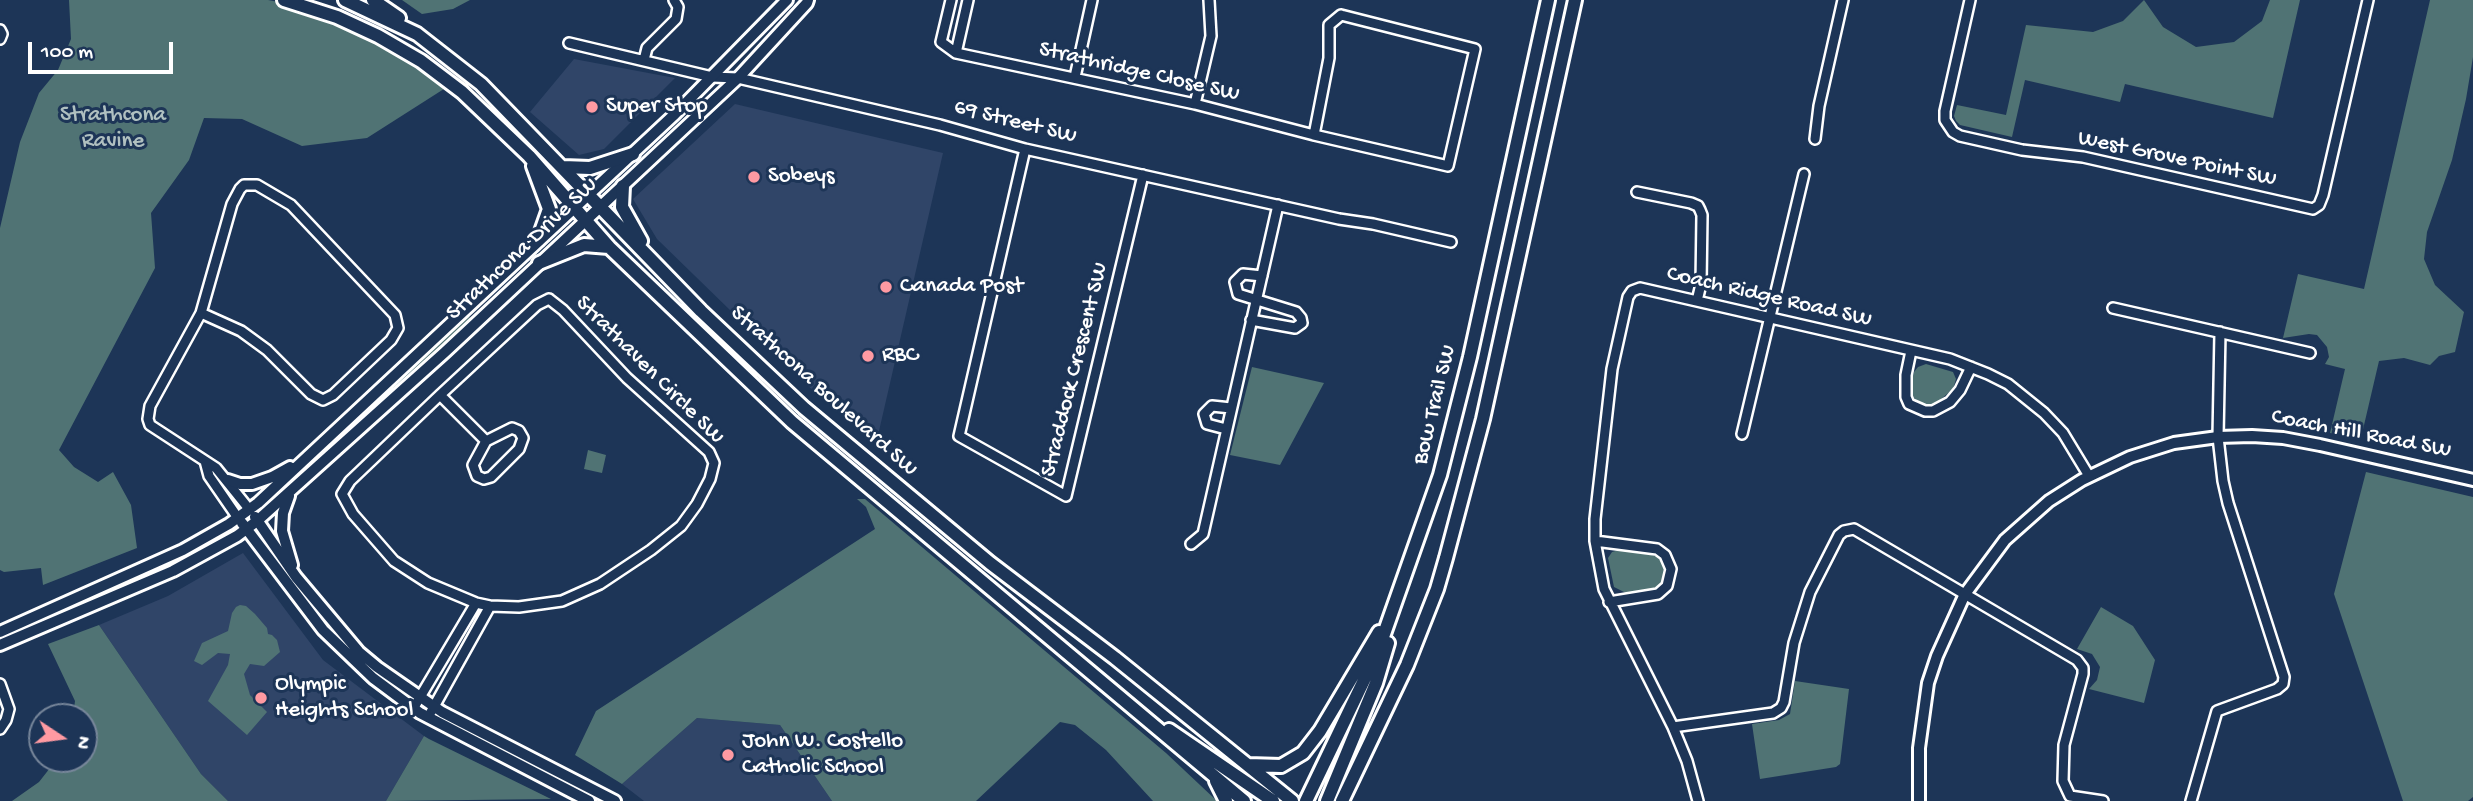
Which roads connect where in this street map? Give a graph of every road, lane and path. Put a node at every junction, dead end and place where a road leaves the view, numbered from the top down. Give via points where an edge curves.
1 (284, 0) edge
2 (343, 0) edge
3 (373, 0) edge
4 (674, 0) edge
5 (787, 0) edge
6 (808, 0) edge
7 (951, 0) edge
8 (968, 0) edge
9 (1092, 0) edge
10 (1209, 0) edge
11 (1548, 0) edge
12 (1575, 0) edge
13 (1843, 0) edge
14 (1970, 0) edge
15 (2368, 0) edge
16 (337, 17) junction
17 (0, 30) edge
18 (417, 34) junction
19 (0, 39) edge
20 (569, 43) dead end
21 (956, 53) junction
22 (643, 60) junction
23 (712, 77) junction
24 (1075, 77) junction
25 (738, 79) junction
26 (1195, 104) junction
27 (1314, 135) junction
28 (1815, 139) dead end
29 (1025, 149) junction
30 (633, 154) junction
31 (529, 156) junction
32 (563, 167) junction
33 (1804, 174) dead end
34 (1143, 175) junction
35 (622, 186) junction
36 (1637, 192) dead end
37 (589, 195) junction
38 (1278, 205) junction
39 (575, 207) junction
40 (600, 207) junction
41 (586, 219) junction
42 (538, 240) junction
43 (1451, 242) dead end
44 (609, 247) junction
45 (539, 263) junction
46 (657, 265) junction
47 (1262, 276) junction
48 (1256, 300) junction
49 (1697, 301) junction
50 (2113, 308) dead end
51 (201, 313) junction
52 (1768, 318) junction
53 (1251, 320) junction
54 (2220, 332) junction
55 (1911, 351) junction
56 (2309, 353) dead end
57 (1971, 367) junction
58 (440, 395) junction
59 (1231, 408) junction
60 (1226, 429) junction
61 (1742, 434) dead end
62 (2218, 437) junction
63 (486, 442) junction
64 (323, 443) junction
65 (205, 460) junction
66 (2089, 476) junction
67 (228, 480) junction
68 (2473, 480) edge
69 (290, 494) junction
70 (249, 509) junction
71 (238, 518) junction
72 (257, 521) junction
73 (246, 529) junction
74 (1595, 541) junction
75 (1191, 544) dead end
76 (296, 577) junction
77 (1965, 594) junction
78 (1609, 602) junction
79 (476, 603) junction
80 (490, 606) junction
81 (1395, 608) junction
82 (0, 632) edge
83 (0, 645) edge
84 (0, 684) edge
85 (1117, 693) junction
86 (421, 699) junction
87 (413, 709) junction
88 (430, 712) junction
89 (1673, 727) junction
90 (0, 729) edge
91 (1247, 765) junction
92 (1214, 778) junction
93 (575, 792) edge
94 (1345, 797) edge
95 (589, 801) edge
96 (615, 801) edge
97 (1226, 801) edge
98 (1244, 801) edge
99 (1272, 801) edge
100 (1292, 801) edge
101 (1306, 801) edge
102 (1327, 801) edge
103 (1698, 801) edge
104 (1919, 801) edge
105 (2103, 801) edge
106 (2191, 801) edge

1 - 16 main road
2 - 16 street
2 - 18 main road, Strathcona Boulevard SW
3 - 18 main road
4 - 22 street via 676,19 647,48
5 - 23 street, Strathcona Drive SW
6 - 25 street, Strathcona Drive SW
7 - 21 street via 941,42
8 - 21 street
9 - 24 street
10 - 26 street via 1212,36
11 - 81 main road, Bow Trail SW via 1457,412
12 - 94 main road, Bow Trail SW via 1483,419 1437,589
13 - 28 street
14 - 15 street, West Grove Point SW via 1945,111 1953,132 2313,209 2323,195
16 - 31 main road, Strathcona Boulevard SW via 421,61
17 - 19 street
18 - 32 main road, Strathcona Boulevard SW via 481,84
20 - 22 street, 69 Street SW
21 - 24 street, Strathridge Close SW
22 - 23 street, 69 Street SW
23 - 25 street, 69 Street SW
23 - 30 street, Strathcona Drive SW
24 - 26 street, Strathridge Close SW
25 - 29 street, 69 Street SW
25 - 35 street, Strathcona Drive SW
26 - 27 street, Strathridge Close SW
27 - 27 street, Strathridge Close SW via 1448,166 1475,49 1341,15 1329,25 1329,58
29 - 34 street, 69 Street SW
29 - 34 street, Straddock Crescent SW via 959,436 1066,496
30 - 32 main road via 590,168
30 - 37 street, Strathcona Drive SW
31 - 39 main road, Strathcona Boulevard SW
31 - 42 main road via 549,209
32 - 37 main road, Strathcona Boulevard SW
33 - 52 street
34 - 38 street, 69 Street SW
35 - 40 street, Strathcona Drive SW
35 - 46 main road via 622,207
36 - 49 street via 1698,206 1703,215
37 - 39 street, Strathcona Drive SW
37 - 40 main road, Strathcona Boulevard SW
38 - 43 street, 69 Street SW
38 - 47 street
39 - 41 main road, Strathcona Boulevard SW
39 - 42 street, Strathcona Drive SW
40 - 41 street, Strathcona Drive SW
40 - 46 main road, Strathcona Boulevard SW
41 - 44 main road, Strathcona Boulevard SW
41 - 45 street, Strathcona Drive SW
42 - 64 street, Strathcona Drive SW
44 - 45 main road via 584,245
44 - 85 main road, Strathcona Boulevard SW via 792,422
45 - 69 street, Strathcona Drive SW
46 - 91 main road, Strathcona Boulevard SW via 745,353 872,466
47 - 48 street
47 - 48 street via 1243,274 1235,282 1238,294
48 - 53 street
48 - 53 street via 1296,312 1302,323 1295,328
49 - 52 street, Coach Ridge Road SW
49 - 74 street, Coach Ridge Road SW via 1640,288 1629,293 1612,369
50 - 54 street
51 - 51 street via 235,195 244,185 257,185 302,215 395,316 398,328 391,340 323,400 241,331
51 - 65 street via 150,406 148,419 150,425
52 - 55 street, Coach Ridge Road SW
52 - 61 street
53 - 59 street
54 - 56 street
54 - 62 street
55 - 57 street, Coach Ridge Road SW
55 - 57 street via 1906,397 1909,404 1925,411 1950,402
57 - 66 street, Coach Ridge Road SW via 2008,384 2044,413 2070,443
58 - 63 street
58 - 79 street, Strathaven Circle SW via 342,494 353,514 394,561 428,583
58 - 80 street, Strathaven Circle SW via 549,299 709,452 714,463 697,504 681,526 600,584 562,601
59 - 60 street
59 - 60 street via 1212,406 1204,414 1207,424
60 - 75 street via 1203,534
62 - 66 street, Coach Hill Road SW via 2146,451
62 - 68 street, Coach Hill Road SW via 2283,438
62 - 106 street via 2228,503 2284,677 2277,689 2217,711
63 - 63 street via 472,465 484,479 492,477 519,449 523,438 512,428
64 - 67 street via 272,477 246,485
64 - 70 street, Strathcona Drive SW
65 - 67 street
65 - 71 street via 209,476
66 - 77 street, Coach Hill Road SW via 2022,524
67 - 70 street
69 - 72 street, Strathcona Drive SW
69 - 76 street via 282,531
70 - 71 street, Strathcona Drive SW
70 - 72 street
71 - 73 street
71 - 82 street, Strathcona Drive SW via 161,561
72 - 73 street, Strathcona Drive SW
72 - 76 street
73 - 83 street, Strathcona Drive SW via 173,571
73 - 87 street via 323,630
74 - 78 street, Coach Ridge Road SW
74 - 78 street via 1657,549 1671,569 1667,586 1658,594
76 - 86 street via 359,652
77 - 89 street via 1857,530 1844,531 1805,606 1781,708 1773,713
77 - 104 street, Coach Hill Road SW via 1928,683 1919,748
77 - 105 street via 2080,664 2083,674 2064,745 2063,781 2070,796
78 - 89 street, Coach Ridge Road SW
79 - 80 street, Strathaven Circle SW
79 - 86 street
80 - 88 street
81 - 91 main road via 1303,753 1281,766
81 - 101 main road, Bow Trail SW
81 - 102 main road via 1386,655
84 - 90 street via 9,709
85 - 92 main road, Strathcona Boulevard SW
85 - 99 main road
86 - 87 street
86 - 88 street
87 - 88 street
88 - 93 street
89 - 103 street, Coach Ridge Road SW
91 - 100 main road, Strathcona Boulevard SW
92 - 97 main road
92 - 98 main road, Strathcona Boulevard SW
93 - 95 street
93 - 96 street

